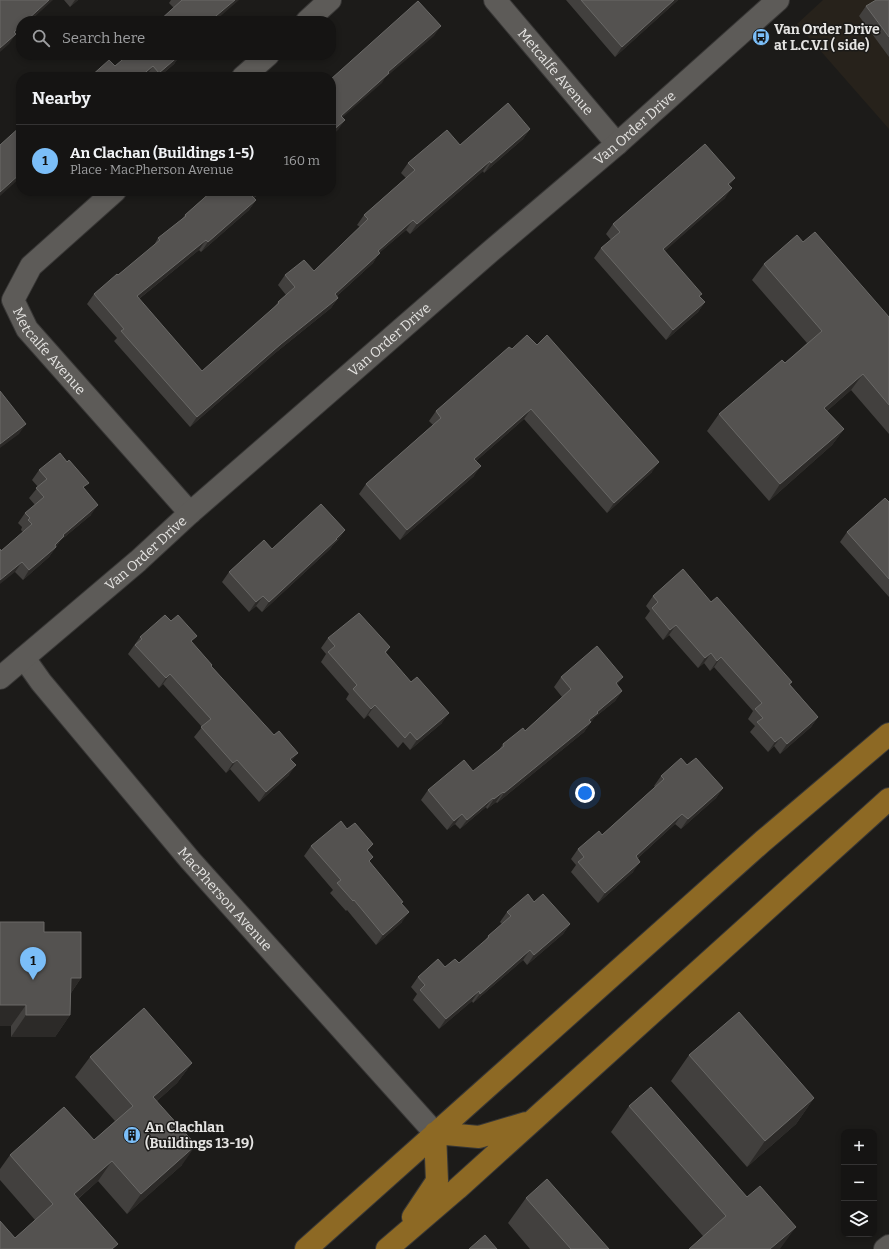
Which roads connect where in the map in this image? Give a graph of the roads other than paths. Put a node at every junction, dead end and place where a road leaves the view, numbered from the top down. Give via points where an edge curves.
1 (330, 0) edge
2 (495, 0) edge
3 (778, 0) edge
4 (312, 16) edge
5 (262, 60) edge
6 (249, 72) edge
7 (617, 144) junction
8 (109, 196) edge
9 (190, 513) junction
10 (24, 658) junction
11 (0, 678) edge
12 (889, 734) edge
13 (889, 799) edge
14 (530, 1122) junction
15 (435, 1133) junction
16 (394, 1243) edge
17 (889, 1246) edge
18 (306, 1249) edge
19 (885, 1249) edge

1 - 4 street
2 - 7 street, Metcalfe Avenue
3 - 7 street, Van Order Drive
5 - 6 street
7 - 9 street, Van Order Drive
8 - 9 street, Metcalfe Avenue via 31,266 13,300 26,329
9 - 10 street, Van Order Drive
10 - 11 street, Van Order Drive
10 - 15 street, MacPherson Avenue via 41,682 190,860
12 - 15 main road via 763,841
13 - 14 main road
14 - 15 main road via 479,1137
14 - 16 main road
15 - 16 main road via 437,1181
15 - 18 main road
17 - 19 street

